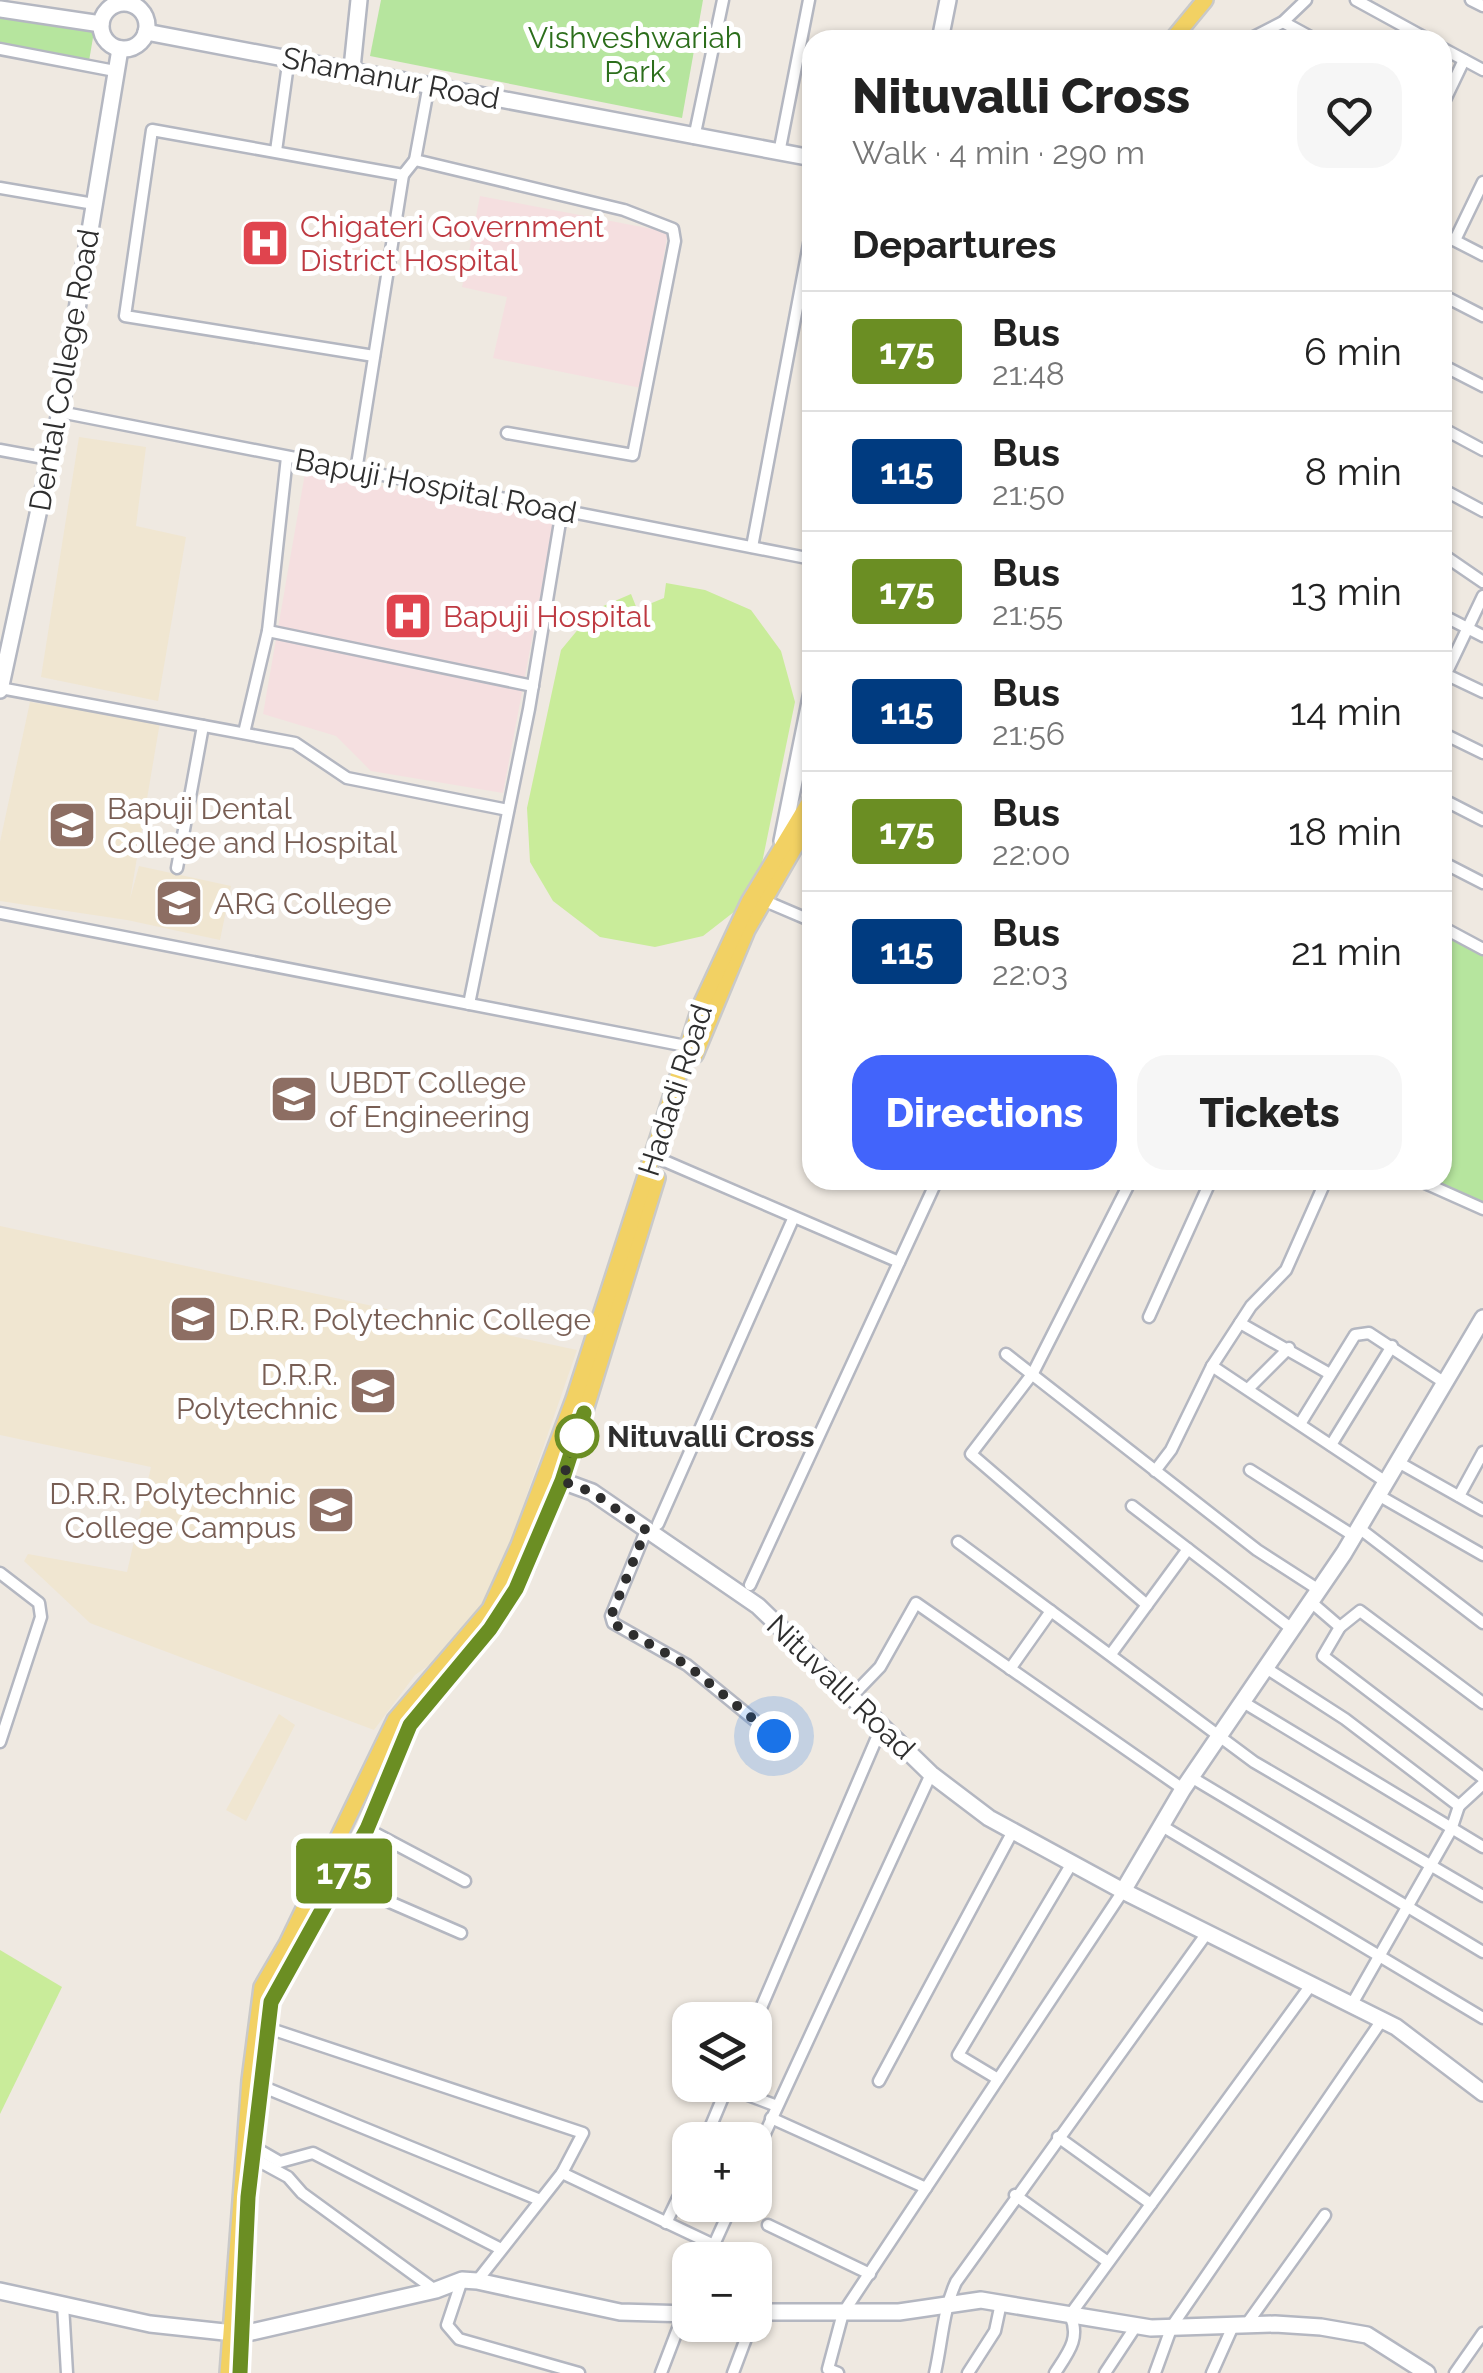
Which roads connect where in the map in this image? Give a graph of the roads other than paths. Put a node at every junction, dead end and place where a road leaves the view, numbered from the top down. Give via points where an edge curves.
1 (359, 0) edge
2 (723, 0) edge
3 (808, 0) edge
4 (948, 0) edge
5 (1205, 0) edge
6 (1306, 0) edge
7 (1356, 0) edge
8 (1470, 0) edge
9 (126, 2) edge
10 (1483, 6) edge
11 (0, 9) edge
12 (1284, 22) junction
13 (101, 24) junction
14 (802, 30) edge
15 (942, 30) edge
16 (1180, 30) edge
17 (1268, 30) edge
18 (1298, 30) edge
19 (1411, 30) edge
20 (802, 31) edge
21 (146, 32) junction
22 (120, 48) junction
23 (0, 50) edge
24 (1452, 53) edge
25 (290, 58) junction
26 (1464, 60) junction
27 (352, 68) junction
28 (1483, 70) edge
29 (116, 71) junction
30 (429, 84) junction
31 (1452, 85) edge
32 (694, 138) junction
33 (276, 151) junction
34 (779, 152) junction
35 (802, 156) edge
36 (416, 160) junction
37 (404, 175) junction
38 (1483, 186) edge
39 (0, 188) edge
40 (94, 204) junction
41 (1452, 238) edge
42 (1456, 240) junction
43 (1483, 255) edge
44 (802, 281) edge
45 (1452, 300) edge
46 (1483, 316) edge
47 (374, 356) junction
48 (1452, 369) edge
49 (1483, 386) edge
50 (60, 412) junction
51 (1452, 433) edge
52 (508, 434) dead end
53 (0, 450) edge
54 (1483, 450) edge
55 (287, 458) junction
56 (49, 459) junction
57 (356, 471) junction
58 (1452, 495) edge
59 (562, 510) junction
60 (1483, 512) edge
61 (752, 547) junction
62 (802, 557) edge
63 (1452, 561) edge
64 (1483, 582) edge
65 (1483, 596) edge
66 (1452, 620) edge
67 (1468, 629) junction
68 (268, 631) junction
69 (1483, 636) edge
70 (1452, 660) edge
71 (1452, 679) edge
72 (532, 686) junction
73 (0, 689) edge
74 (1483, 692) edge
75 (203, 726) junction
76 (244, 733) junction
77 (1452, 738) edge
78 (802, 744) edge
79 (1483, 753) edge
80 (793, 790) junction
81 (802, 799) edge
82 (1452, 804) edge
83 (508, 810) junction
84 (802, 818) edge
85 (1483, 820) edge
86 (802, 823) edge
87 (782, 841) junction
88 (1452, 867) edge
89 (178, 868) dead end
90 (1483, 883) edge
91 (758, 898) junction
92 (0, 913) edge
93 (802, 917) edge
94 (1452, 933) edge
95 (1483, 950) edge
96 (469, 1004) junction
97 (692, 1048) junction
98 (658, 1158) junction
99 (931, 1190) edge
100 (1126, 1190) edge
101 (1207, 1190) edge
102 (1322, 1190) edge
103 (1440, 1190) edge
104 (1483, 1209) edge
105 (792, 1219) junction
106 (899, 1262) junction
107 (1149, 1318) dead end
108 (1483, 1318) edge
109 (1240, 1323) junction
110 (1392, 1346) junction
111 (1289, 1348) junction
112 (1006, 1354) dead end
113 (1212, 1366) junction
114 (1033, 1373) junction
115 (1330, 1374) junction
116 (1445, 1383) junction
117 (1248, 1389) junction
118 (1300, 1424) junction
119 (1332, 1445) junction
120 (1483, 1452) edge
121 (1398, 1462) junction
122 (1250, 1470) dead end
123 (1155, 1472) junction
124 (562, 1481) junction
125 (1382, 1488) junction
126 (1459, 1496) junction
127 (1132, 1506) dead end
128 (1483, 1510) edge
129 (652, 1527) junction
130 (1356, 1532) junction
131 (958, 1542) dead end
132 (1188, 1548) junction
133 (1483, 1554) edge
134 (0, 1573) edge
135 (750, 1585) dead end
136 (1315, 1596) junction
137 (1146, 1605) junction
138 (1051, 1611) junction
139 (1483, 1623) edge
140 (1340, 1627) junction
141 (1292, 1629) junction
142 (1111, 1654) junction
143 (1266, 1668) junction
144 (1010, 1669) junction
145 (852, 1696) junction
146 (1243, 1702) junction
147 (1483, 1702) edge
148 (882, 1728) junction
149 (1220, 1735) junction
150 (774, 1736) dead end
151 (0, 1742) edge
152 (931, 1774) junction
153 (1483, 1781) edge
154 (1187, 1783) junction
155 (1460, 1806) junction
156 (1162, 1826) junction
157 (367, 1829) junction
158 (1451, 1830) junction
159 (1013, 1831) junction
160 (1483, 1847) edge
161 (1072, 1862) junction
162 (1431, 1864) junction
163 (339, 1880) junction
164 (465, 1881) dead end
165 (1123, 1891) junction
166 (1483, 1896) edge
167 (1405, 1906) junction
168 (461, 1933) dead end
169 (1207, 1933) junction
170 (1483, 1952) edge
171 (1379, 1954) junction
172 (1312, 1985) junction
173 (764, 2002) edge
174 (1352, 2004) junction
175 (1483, 2018) edge
176 (1382, 2020) junction
177 (268, 2028) junction
178 (998, 2078) junction
179 (879, 2081) dead end
180 (261, 2086) junction
181 (1483, 2092) edge
182 (767, 2102) edge
183 (777, 2106) junction
184 (772, 2118) junction
185 (770, 2122) edge
186 (1058, 2136) junction
187 (254, 2152) junction
188 (562, 2172) junction
189 (926, 2188) junction
190 (1015, 2195) junction
191 (540, 2200) junction
192 (1151, 2204) junction
193 (672, 2210) edge
194 (1325, 2215) dead end
195 (666, 2223) junction
196 (768, 2225) dead end
197 (706, 2242) edge
198 (499, 2248) junction
199 (1108, 2262) junction
200 (870, 2274) junction
201 (469, 2280) junction
202 (436, 2290) junction
203 (0, 2291) edge
204 (1001, 2303) junction
205 (946, 2304) junction
206 (63, 2305) junction
207 (772, 2312) edge
208 (843, 2313) junction
209 (672, 2314) edge
210 (1070, 2315) junction
211 (1136, 2326) junction
212 (1172, 2326) junction
213 (1239, 2326) junction
214 (1483, 2333) edge
215 (236, 2334) junction
216 (674, 2342) edge
217 (745, 2342) edge
218 (67, 2373) edge
219 (228, 2373) edge
220 (240, 2373) edge
221 (579, 2373) edge
222 (661, 2373) edge
223 (733, 2373) edge
224 (838, 2373) edge
225 (936, 2373) edge
226 (968, 2373) edge
227 (1055, 2373) edge
228 (1106, 2373) edge
229 (1154, 2373) edge
230 (1212, 2373) edge
231 (1427, 2373) edge
232 (1455, 2373) edge

1 - 27 street
2 - 32 street
3 - 14 street
4 - 15 street
5 - 16 main road
6 - 12 street
7 - 19 street
8 - 10 street
9 - 13 street via 110,8
9 - 21 street via 141,11
11 - 13 street
12 - 17 street
12 - 18 street
13 - 22 street via 106,40
20 - 34 street
21 - 22 street via 136,46
21 - 25 street, Shamanur Road
22 - 29 street, Dental College Road
23 - 29 street
24 - 26 street
25 - 27 street, Shamanur Road
25 - 33 street
26 - 28 street
26 - 31 street
27 - 30 street, Shamanur Road
29 - 40 street, Dental College Road
30 - 32 street, Shamanur Road
30 - 36 street
32 - 34 street, Shamanur Road
33 - 37 street
33 - 47 street via 152,130 126,316
34 - 35 street, Shamanur Road
36 - 37 street
36 - 52 street via 624,210 672,230 664,310 634,455
37 - 47 street
38 - 42 street
39 - 40 street
40 - 50 street, Dental College Road
41 - 42 street
42 - 43 street
44 - 61 street
45 - 46 street
47 - 57 street
48 - 49 street
50 - 55 street, Bapuji Hospital Road
50 - 56 street, Dental College Road
51 - 54 street
53 - 56 street
55 - 57 street, Bapuji Hospital Road
55 - 68 street
56 - 73 street, Dental College Road
57 - 59 street, Bapuji Hospital Road
58 - 60 street
59 - 61 street, Bapuji Hospital Road
59 - 72 street
61 - 62 street, Bapuji Hospital Road
63 - 64 street
65 - 67 street
66 - 67 street
67 - 69 street
67 - 70 street
68 - 72 street
68 - 76 street
71 - 74 street
72 - 83 street
73 - 75 street
75 - 76 street
75 - 89 street
76 - 83 street via 296,742 347,778
77 - 79 street
78 - 80 street
80 - 81 street
80 - 87 street
82 - 85 street
83 - 96 street
84 - 87 main road, Hadadi Road
86 - 91 main road
87 - 91 main road, Hadadi Road
88 - 90 street
91 - 93 street
91 - 97 main road, Hadadi Road via 718,964
92 - 96 street
94 - 95 street
96 - 97 street
97 - 98 main road, Hadadi Road
98 - 105 street
98 - 124 main road
98 - 215 main road, Hadadi Road via 520,1545 490,1609 395,1720 262,1987 250,2080
99 - 106 street
100 - 114 street
101 - 107 street
102 - 109 street via 1286,1270
103 - 104 street
105 - 106 street
105 - 129 street via 690,1460
106 - 135 street
108 - 116 street
109 - 111 street
109 - 113 street
110 - 115 street via 1369,1333 1355,1335
110 - 116 street
110 - 119 street
111 - 115 street
111 - 117 street
112 - 114 street
113 - 117 street
113 - 123 street
114 - 123 street
114 - 137 street via 971,1454
115 - 118 street
116 - 121 street
117 - 118 street
118 - 119 street
119 - 125 street
120 - 126 street
121 - 125 street
121 - 126 street
122 - 130 street
123 - 136 street
124 - 129 street, Nituvalli Road
124 - 157 main road via 516,1589 410,1725
125 - 130 street
125 - 133 street
126 - 128 street
127 - 132 street
129 - 145 street, Nituvalli Road via 758,1606
129 - 150 street via 612,1623 700,1674
130 - 136 street
130 - 139 street
131 - 138 street
132 - 137 street
132 - 141 street
134 - 151 street via 39,1602 41,1617
136 - 140 street
136 - 141 street
137 - 142 street
138 - 142 street
138 - 144 street
140 - 147 street via 1360,1611
140 - 153 street via 1323,1656
141 - 143 street
142 - 149 street
143 - 146 street
143 - 155 street
144 - 145 street via 916,1603 880,1667
144 - 154 street
145 - 148 street, Nituvalli Road
146 - 149 street
146 - 158 street
148 - 152 street, Nituvalli Road
148 - 173 street
149 - 154 street
149 - 162 street via 1254,1762
152 - 159 street, Nituvalli Road
152 - 183 street
153 - 155 street
154 - 156 street
154 - 167 street
155 - 158 street
156 - 165 street
156 - 171 street
157 - 163 main road
157 - 164 street
158 - 160 street
158 - 162 street
159 - 161 street, Nituvalli Road
159 - 179 street
161 - 165 street, Nituvalli Road
161 - 178 street via 958,2055
162 - 166 street
162 - 167 street
163 - 168 street
163 - 177 main road via 271,2002
165 - 169 street, Nituvalli Road
165 - 178 street
167 - 170 street
167 - 171 street
169 - 172 street, Nituvalli Road
169 - 186 street
171 - 174 street
171 - 175 street
172 - 174 street, Nituvalli Road
172 - 192 street
174 - 176 street, Nituvalli Road
176 - 181 street, Nituvalli Road
176 - 212 street
177 - 180 main road
177 - 188 street via 584,2133
178 - 189 street
180 - 187 main road
180 - 191 street
182 - 183 street
183 - 184 street
184 - 185 street
184 - 189 street
186 - 190 street
186 - 192 street
187 - 198 street via 280,2162 313,2153
187 - 202 street
187 - 215 main road
188 - 191 street
188 - 195 street
189 - 200 street
190 - 199 street
190 - 205 street
191 - 198 street
192 - 199 street
193 - 195 street
194 - 213 street
195 - 197 street
196 - 200 street
198 - 201 street
199 - 210 street
200 - 208 street
201 - 202 street
201 - 209 street via 620,2312
201 - 221 street via 447,2325 459,2339
202 - 215 street
203 - 206 street
204 - 205 street
204 - 210 street
204 - 226 street via 995,2330
205 - 208 street
205 - 225 street
206 - 215 street
206 - 218 street
207 - 208 street
208 - 224 street via 828,2369
210 - 211 street
210 - 227 street via 1073,2345
211 - 212 street
211 - 228 street
212 - 213 street
212 - 229 street
213 - 230 street
213 - 231 street via 1367,2335
214 - 232 street
215 - 219 main road
215 - 220 main road
216 - 222 street
217 - 223 street

